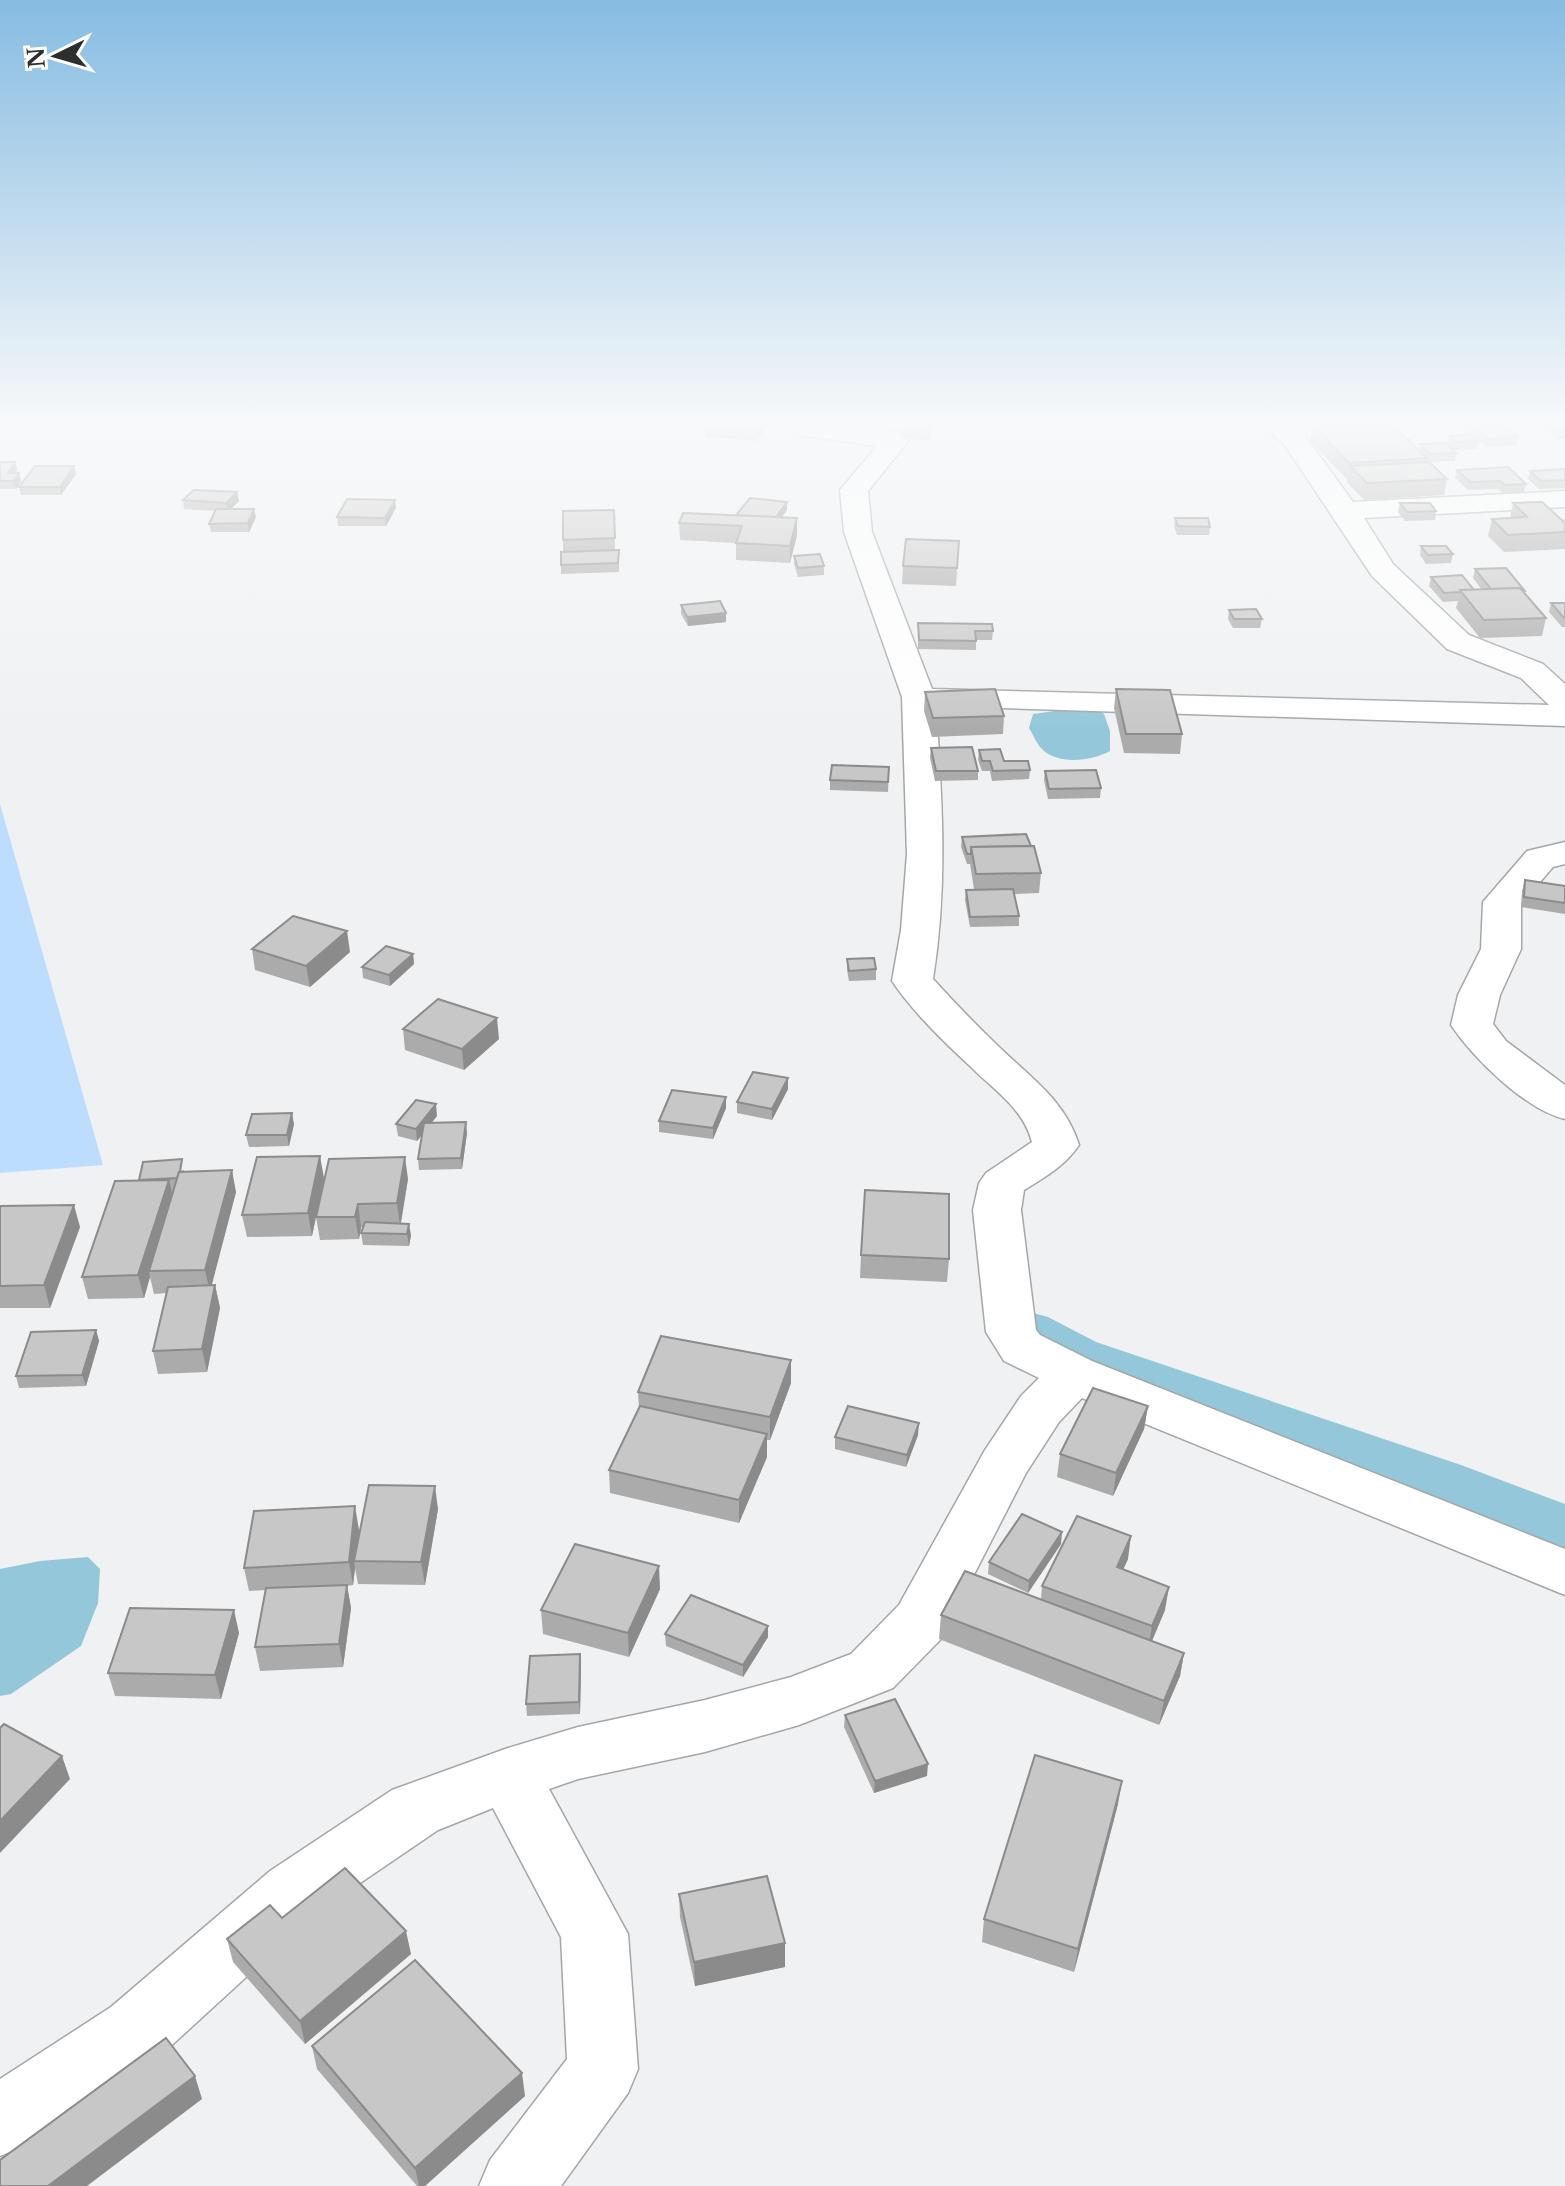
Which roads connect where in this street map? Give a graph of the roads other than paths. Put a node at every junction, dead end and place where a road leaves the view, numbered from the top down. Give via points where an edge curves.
1 (857, 526) edge
2 (1354, 526) edge
3 (919, 697) junction
4 (1565, 702) edge
5 (1565, 716) edge
6 (1565, 853) edge
7 (1565, 1106) edge
8 (1074, 1374) junction
9 (1565, 1573) edge
10 (508, 1775) junction
11 (0, 2120) edge
12 (516, 2186) edge

1 - 3 street
2 - 4 street via 1382,570 1458,642 1532,671
3 - 5 street
3 - 8 street via 926,854 912,981 1051,1123 1056,1145 1002,1183 997,1210 1011,1332 1022,1348
6 - 7 street via 1540,859 1502,902 1501,949 1479,995 1472,1025 1491,1050
8 - 9 street
8 - 10 street via 1040,1409 1004,1464 920,1622 872,1671 799,1700
10 - 11 street via 415,1810 293,1892 136,2031
10 - 12 street via 594,1934 603,2069

